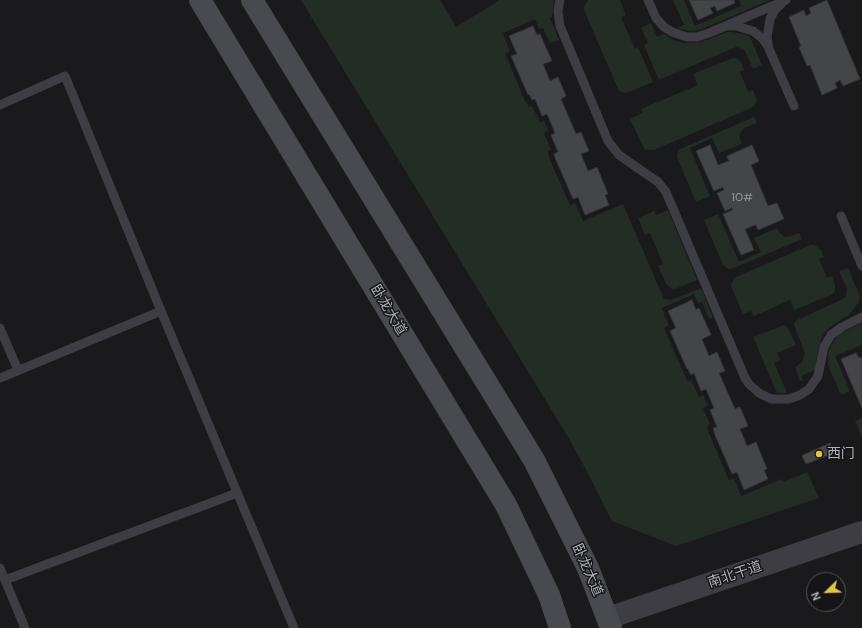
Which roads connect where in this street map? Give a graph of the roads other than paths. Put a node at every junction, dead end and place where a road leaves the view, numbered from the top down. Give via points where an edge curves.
1 (200, 0) edge
2 (252, 0) edge
3 (560, 0) edge
4 (648, 0) edge
5 (786, 0) edge
6 (721, 28) junction
7 (769, 49) junction
8 (0, 104) edge
9 (794, 106) dead end
10 (841, 216) dead end
11 (862, 266) edge
12 (862, 310) edge
13 (161, 311) junction
14 (858, 319) edge
15 (0, 328) edge
16 (18, 370) junction
17 (0, 378) edge
18 (237, 493) junction
19 (862, 532) edge
20 (0, 568) edge
21 (5, 580) junction
22 (609, 623) edge
23 (25, 628) edge
24 (294, 628) edge
25 (560, 628) edge

1 - 25 main road, 卧龙大道 via 506,505 549,595
2 - 22 main road, 卧龙大道 via 534,460 588,568
3 - 14 lane via 560,26 608,140 619,155 658,182 666,192 749,384 771,399 789,399 800,395 812,386 818,376 824,347 831,335
4 - 6 lane via 656,18 664,27 682,36 697,36
5 - 6 lane
5 - 7 lane via 775,10 768,24
6 - 7 lane via 747,28 758,34
7 - 9 lane
8 - 13 lane via 66,76
10 - 11 lane
12 - 14 lane
13 - 16 lane
13 - 18 lane
15 - 16 lane
16 - 17 lane
18 - 21 lane
18 - 24 lane
19 - 22 street, 南北干道
20 - 21 lane
21 - 23 lane

